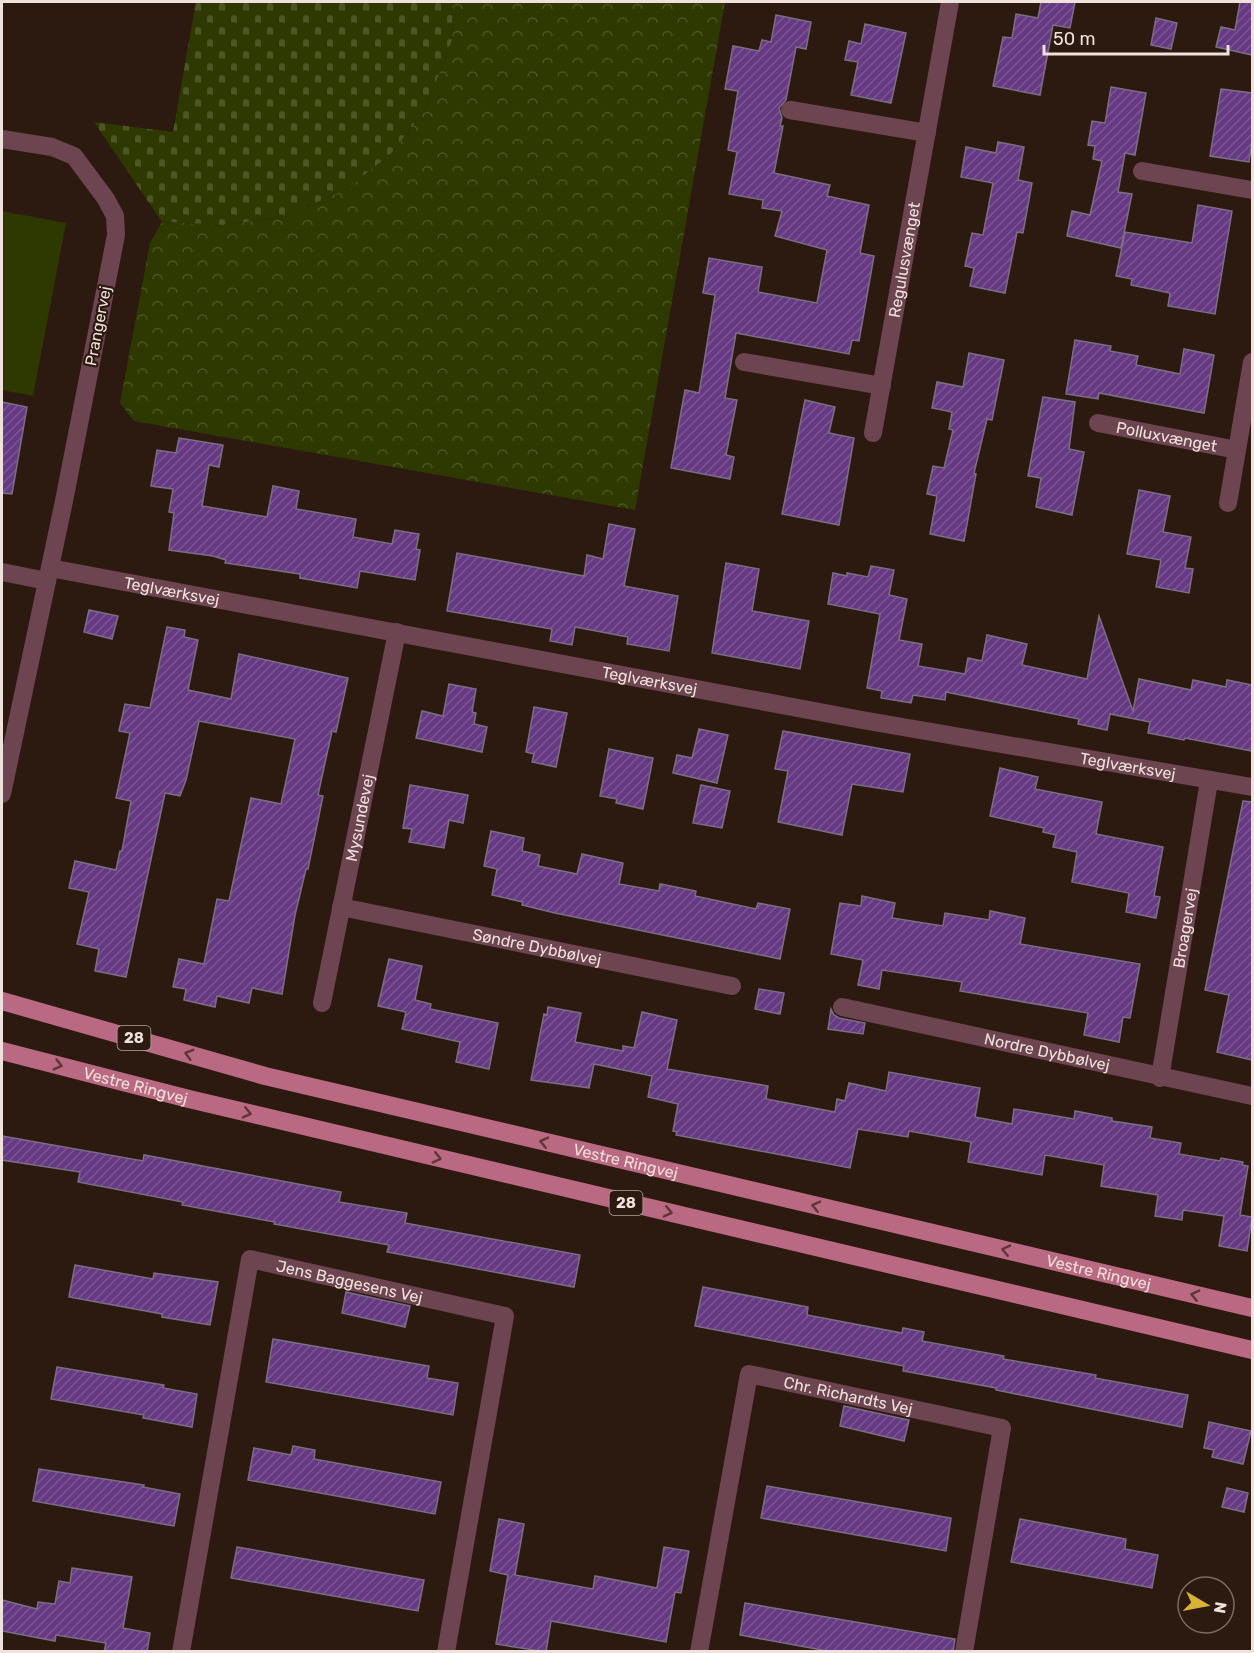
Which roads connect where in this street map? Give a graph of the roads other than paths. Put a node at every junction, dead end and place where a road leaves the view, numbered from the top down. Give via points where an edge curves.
1 (950, 2) edge
2 (790, 110) dead end
3 (927, 133) junction
4 (2, 139) edge
5 (1142, 171) dead end
6 (1252, 190) edge
7 (744, 362) dead end
8 (1252, 362) edge
9 (882, 386) junction
10 (1098, 423) dead end
11 (873, 433) dead end
12 (1237, 450) junction
13 (1228, 503) dead end
14 (2, 572) edge
15 (48, 574) junction
16 (397, 632) junction
17 (1209, 780) junction
18 (1252, 788) edge
19 (2, 794) edge
20 (341, 907) junction
21 (732, 986) dead end
22 (2, 1001) edge
23 (322, 1003) dead end
24 (842, 1008) dead end
25 (2, 1050) edge
26 (1160, 1078) junction
27 (1252, 1096) edge
28 (1252, 1308) edge
29 (1252, 1350) edge
30 (181, 1652) edge
31 (446, 1652) edge
32 (699, 1652) edge
33 (964, 1652) edge

1 - 3 street, Regulusvænget
2 - 3 street
3 - 9 street, Regulusvænget
4 - 15 street, Prangervej via 52,147 74,156 115,216 116,235
5 - 6 street
7 - 9 street
8 - 12 street, Polluxvænget
9 - 11 street, Regulusvænget
10 - 12 street, Polluxvænget
12 - 13 street, Polluxvænget
14 - 15 street
15 - 16 street, Teglværksvej
15 - 19 street, Prangervej
16 - 17 street, Teglværksvej via 862,720
16 - 20 street, Mysundevej
17 - 18 street, Teglværksvej
17 - 26 street, Broagervej
20 - 21 street, Søndre Dybbølvej
20 - 23 street, Mysundevej
28 -> 22 main road, Vestre Ringvej / 28 via 265,1076
24 - 26 street, Nordre Dybbølvej
25 -> 29 main road, Vestre Ringvej / 28 via 189,1099
26 - 27 street, Nordre Dybbølvej
30 - 31 street, Jens Baggesens Vej via 250,1259 505,1317
32 - 33 street, Chr. Richardts Vej via 749,1374 1002,1428

